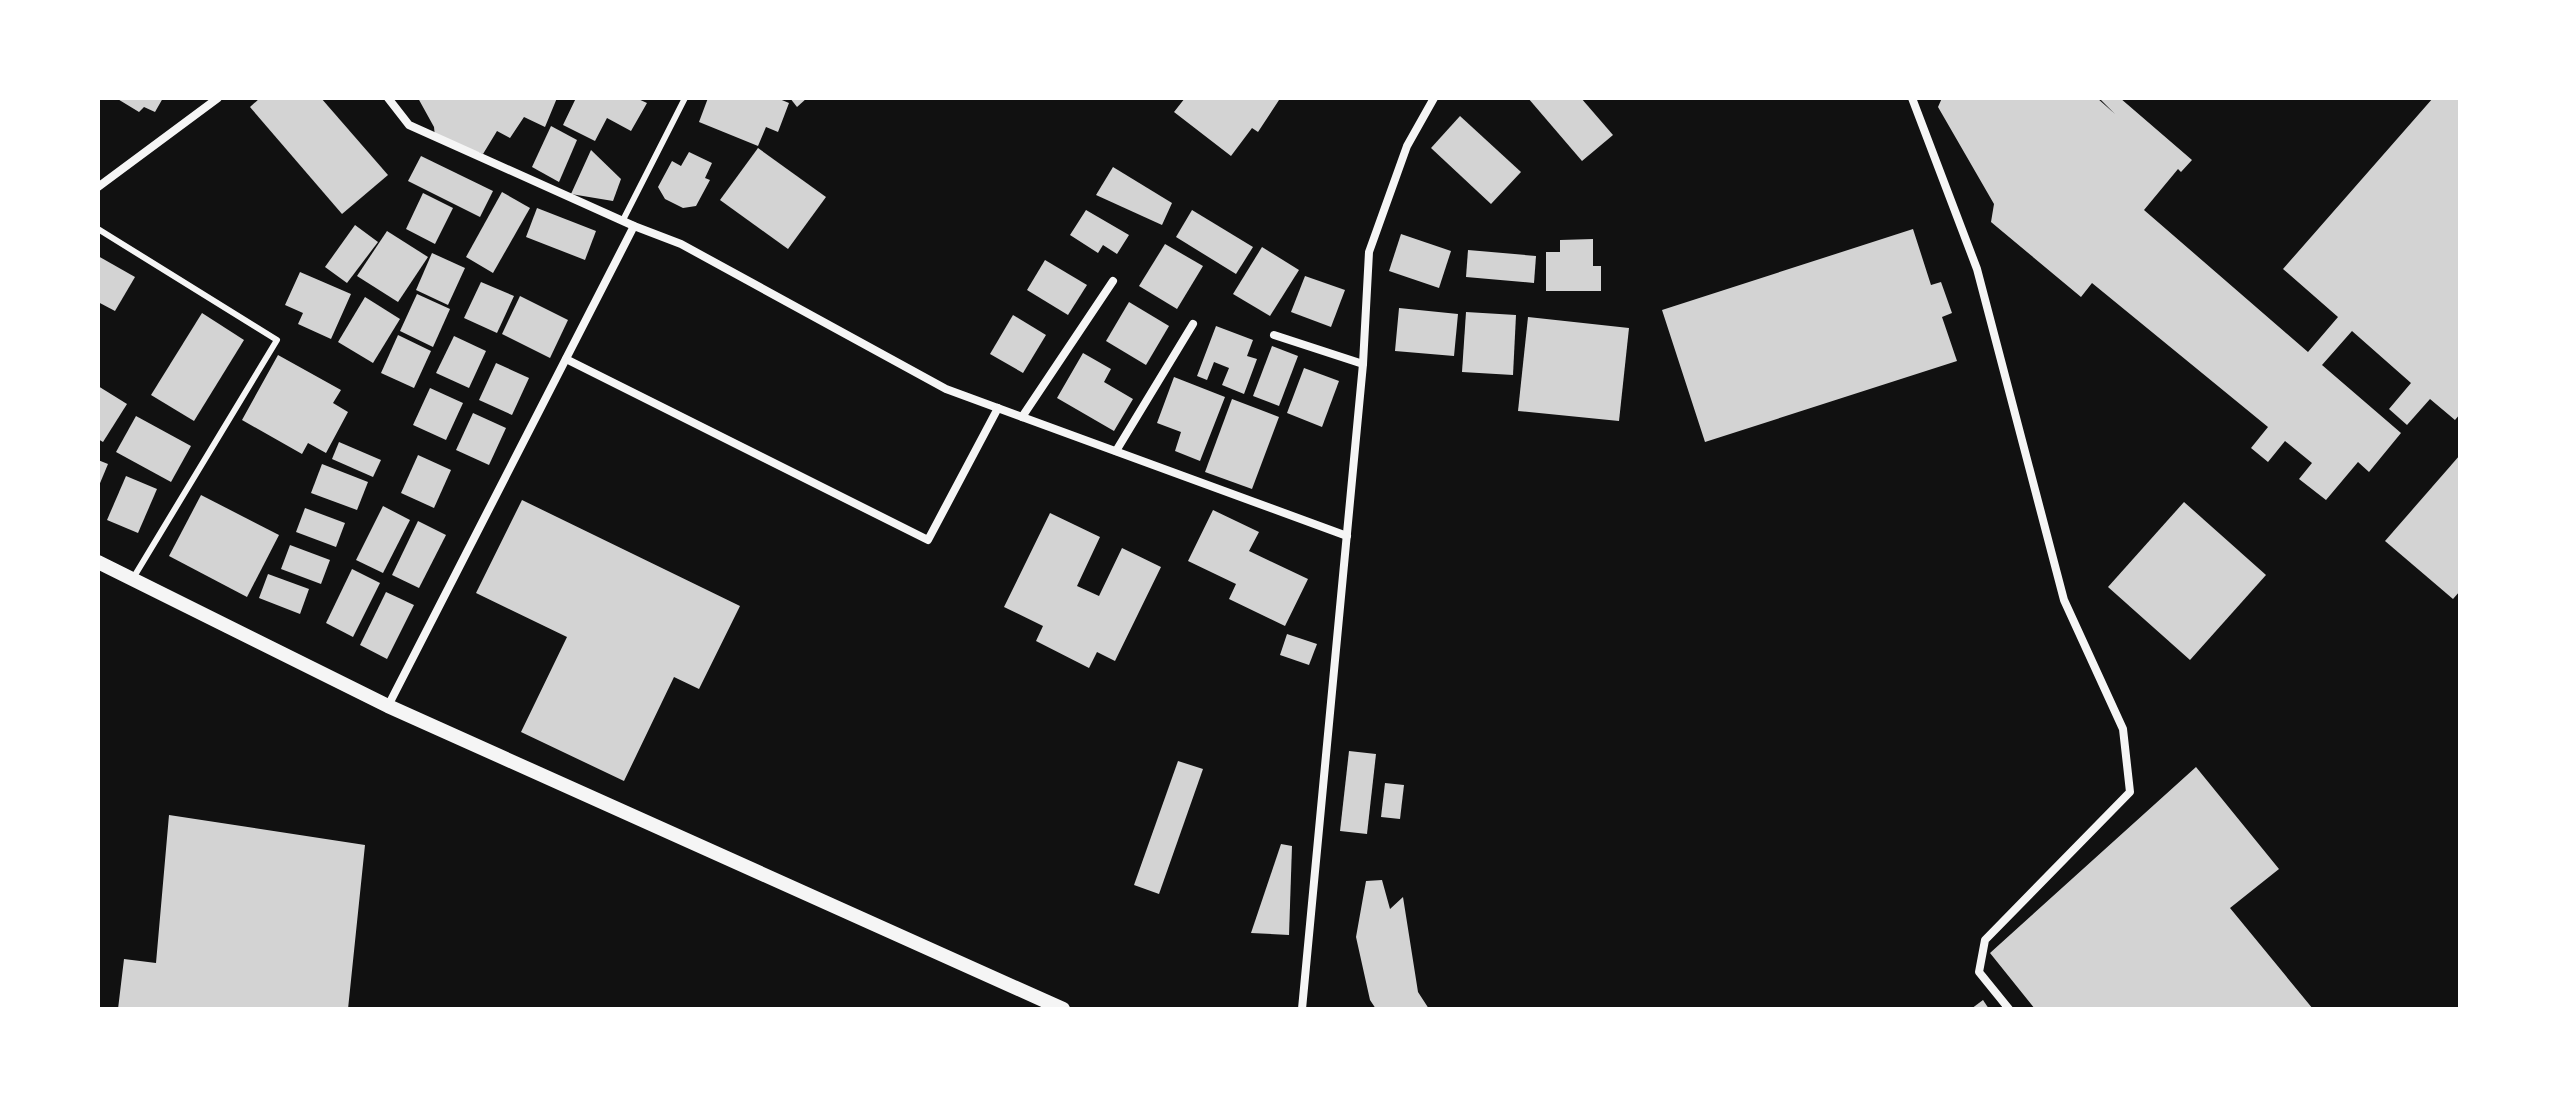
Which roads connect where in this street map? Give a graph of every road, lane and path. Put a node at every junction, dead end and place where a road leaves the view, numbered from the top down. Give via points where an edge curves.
1 (218, 98) edge
2 (388, 98) edge
3 (685, 98) edge
4 (1434, 98) edge
5 (1912, 98) edge
6 (98, 187) edge
7 (623, 220) junction
8 (634, 226) junction
9 (98, 229) edge
10 (1113, 281) dead end
11 (1193, 324) dead end
12 (1274, 335) dead end
13 (566, 359) junction
14 (1363, 364) junction
15 (998, 408) junction
16 (1022, 417) junction
17 (1116, 451) junction
18 (1347, 536) junction
19 (98, 562) edge
20 (132, 580) junction
21 (388, 706) junction
22 (1063, 1009) edge
23 (1302, 1009) edge
24 (2009, 1009) edge

1 - 6 street
2 - 7 street via 409,125
3 - 7 lane
4 - 14 street via 1407,146 1369,252
5 - 24 street via 1977,269 2064,600 2123,729 2130,792 1985,940 1979,972
7 - 8 street
8 - 13 street
8 - 15 street via 681,244 946,389
9 - 20 lane via 277,340
10 - 16 street
11 - 17 street
12 - 14 street
13 - 15 street via 928,540
13 - 21 street
14 - 18 street
15 - 16 street
16 - 17 street
17 - 18 street
18 - 23 street
19 - 20 street
20 - 21 street
21 - 22 street

